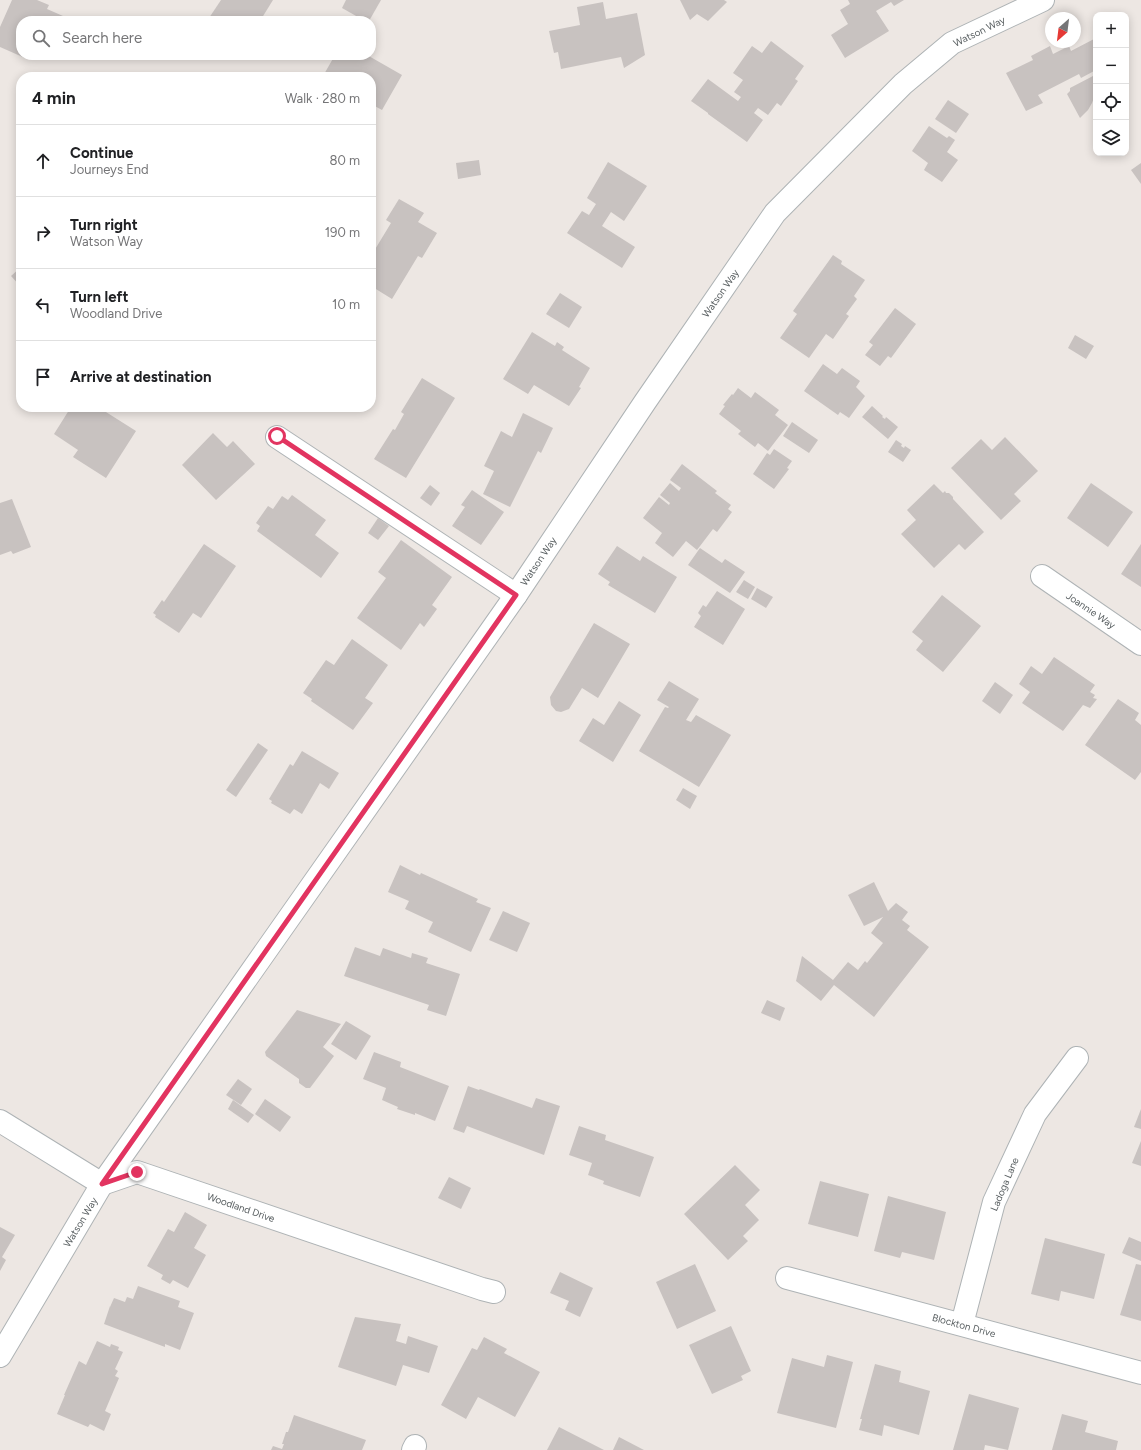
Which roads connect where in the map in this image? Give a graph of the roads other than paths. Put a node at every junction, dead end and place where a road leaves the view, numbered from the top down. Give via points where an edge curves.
1 (1043, 0) edge
2 (277, 436) dead end
3 (1042, 576) dead end
4 (516, 595) junction
5 (1141, 644) edge
6 (1077, 1058) dead end
7 (0, 1121) edge
8 (102, 1184) junction
9 (787, 1278) dead end
10 (494, 1292) dead end
11 (962, 1324) junction
12 (0, 1356) edge
13 (1141, 1373) edge

1 - 4 street, Watson Way via 952,43 903,84 776,213
2 - 4 street
3 - 5 street, Joannie Way
4 - 8 street, Watson Way
6 - 11 street, Ladoga Lane via 1035,1114 994,1202
7 - 8 street
8 - 10 street, Woodland Drive via 137,1172
8 - 12 street, Watson Way
9 - 11 street, Blockton Drive
11 - 13 street, Blockton Drive

